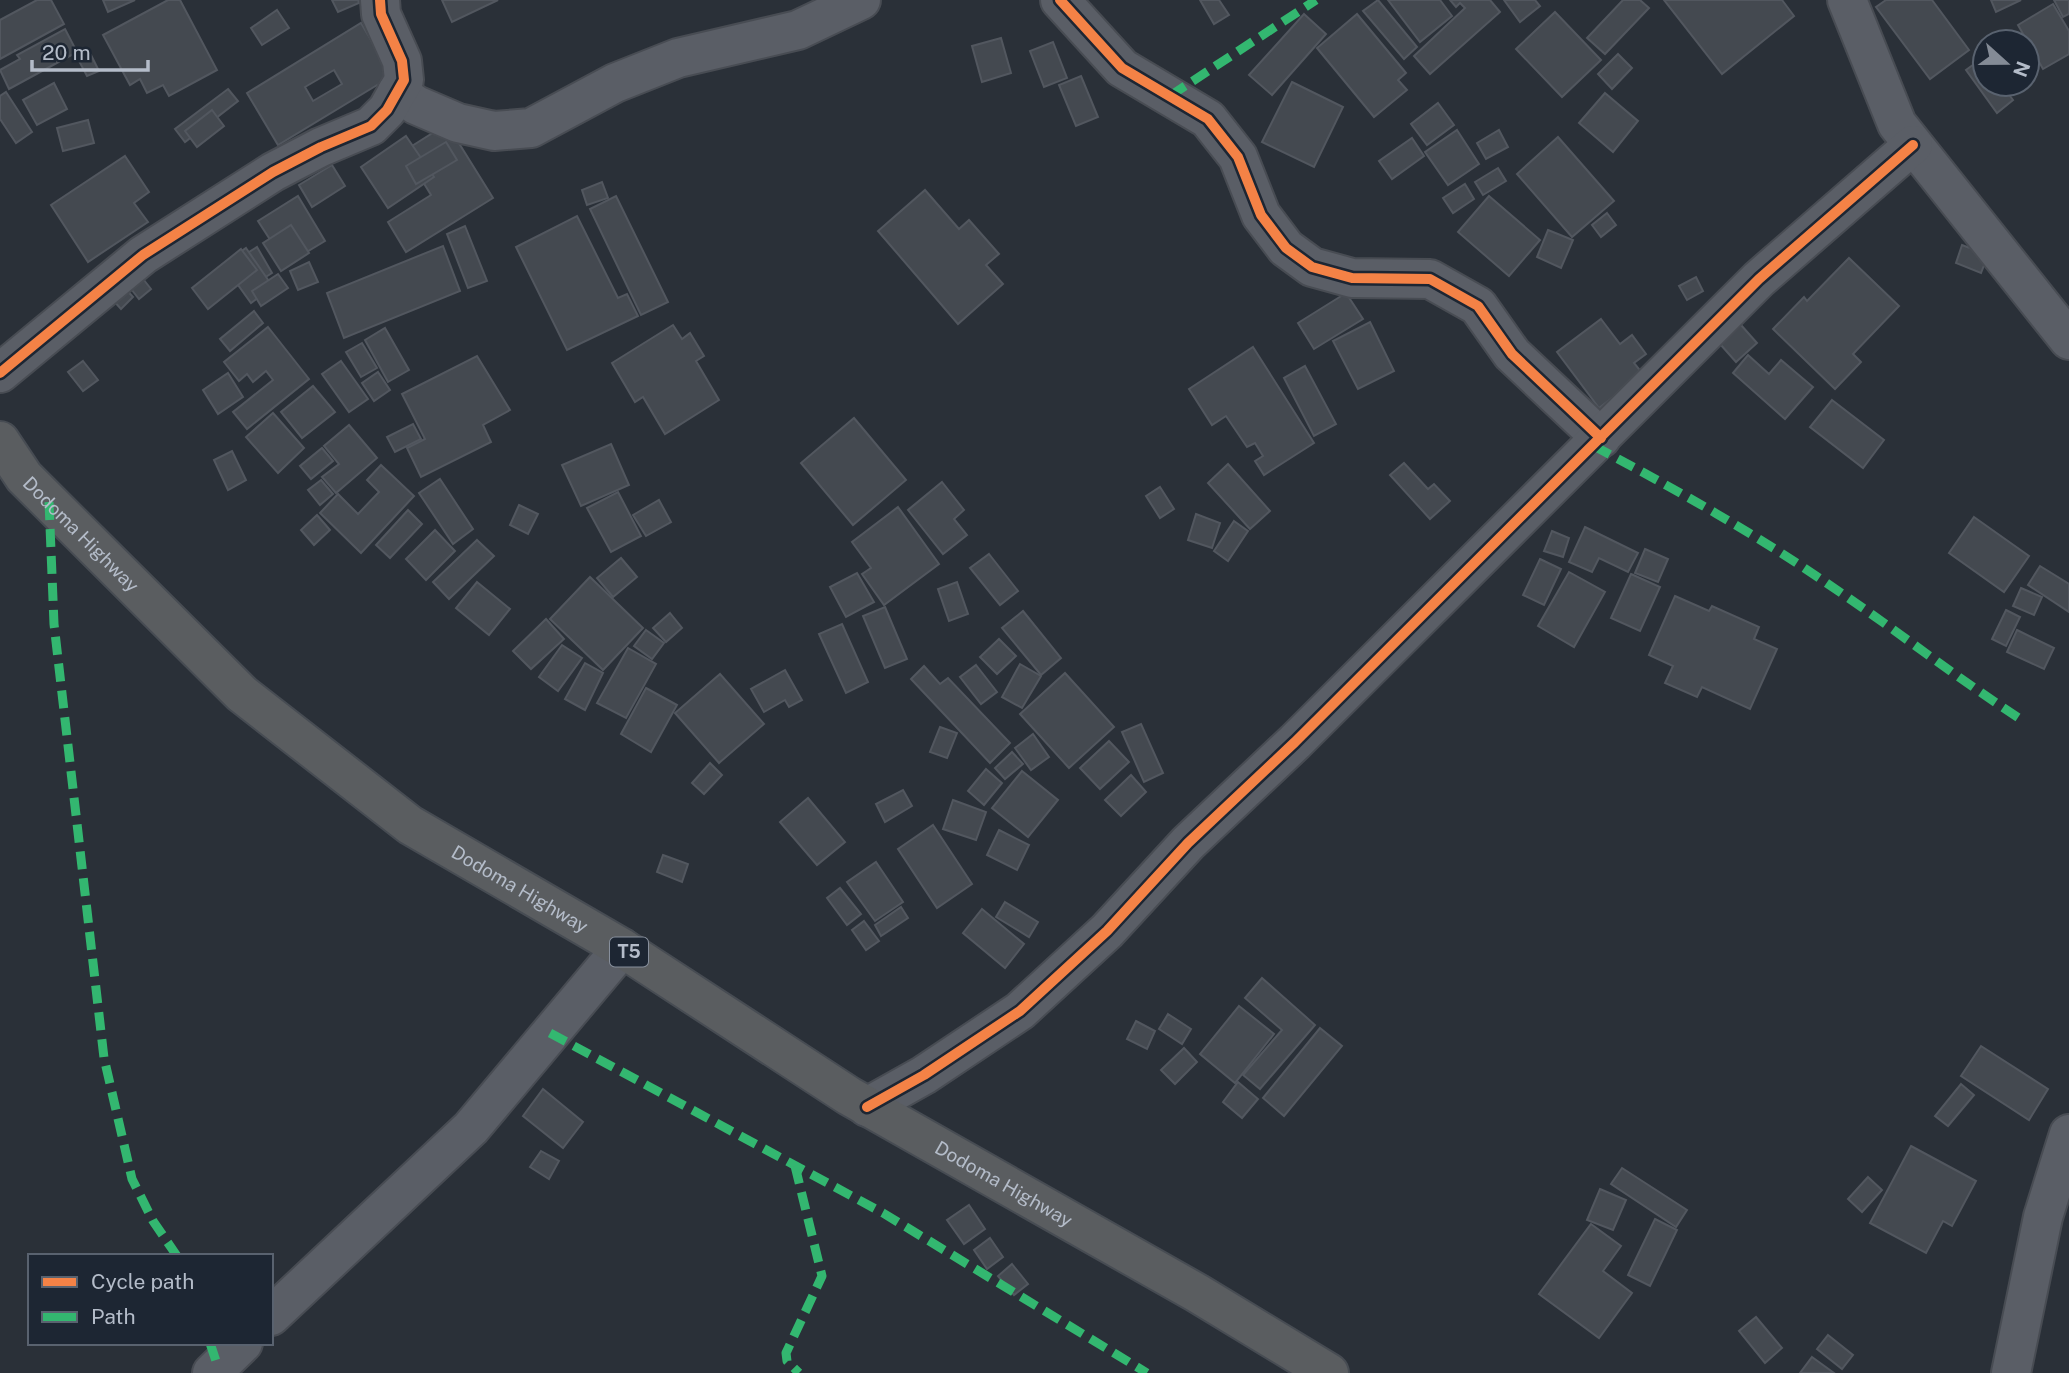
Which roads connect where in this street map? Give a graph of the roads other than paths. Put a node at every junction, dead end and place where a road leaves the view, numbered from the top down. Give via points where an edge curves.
1 (380, 0) edge
2 (861, 0) edge
3 (1060, 0) edge
4 (1847, 0) edge
5 (397, 92) junction
6 (1913, 145) junction
7 (2069, 340) edge
8 (0, 373) edge
9 (1601, 438) junction
10 (0, 441) edge
11 (622, 948) junction
12 (867, 1107) junction
13 (2069, 1134) edge
14 (273, 1314) edge
15 (241, 1345) edge
16 (212, 1373) edge
17 (1329, 1373) edge
18 (2011, 1373) edge

1 - 5 street via 402,61 404,80
2 - 5 street via 798,30 678,58 615,83 531,128 494,131 458,123
3 - 9 street via 1122,68 1208,119 1238,157 1261,215 1286,248 1312,267 1352,278 1430,279 1478,306 1512,354
4 - 6 street via 1897,124
5 - 8 street via 371,126 273,172 143,255
6 - 7 street
6 - 9 street via 1759,279
9 - 12 street via 1296,742 1188,843 1107,931 1020,1012
10 - 11 highway, Dodoma Highway / T5 via 24,477 242,694 410,825
11 - 12 highway, Dodoma Highway / T5
11 - 14 street via 471,1128
12 - 17 highway, Dodoma Highway / T5
13 - 18 street via 2043,1217
15 - 16 street

